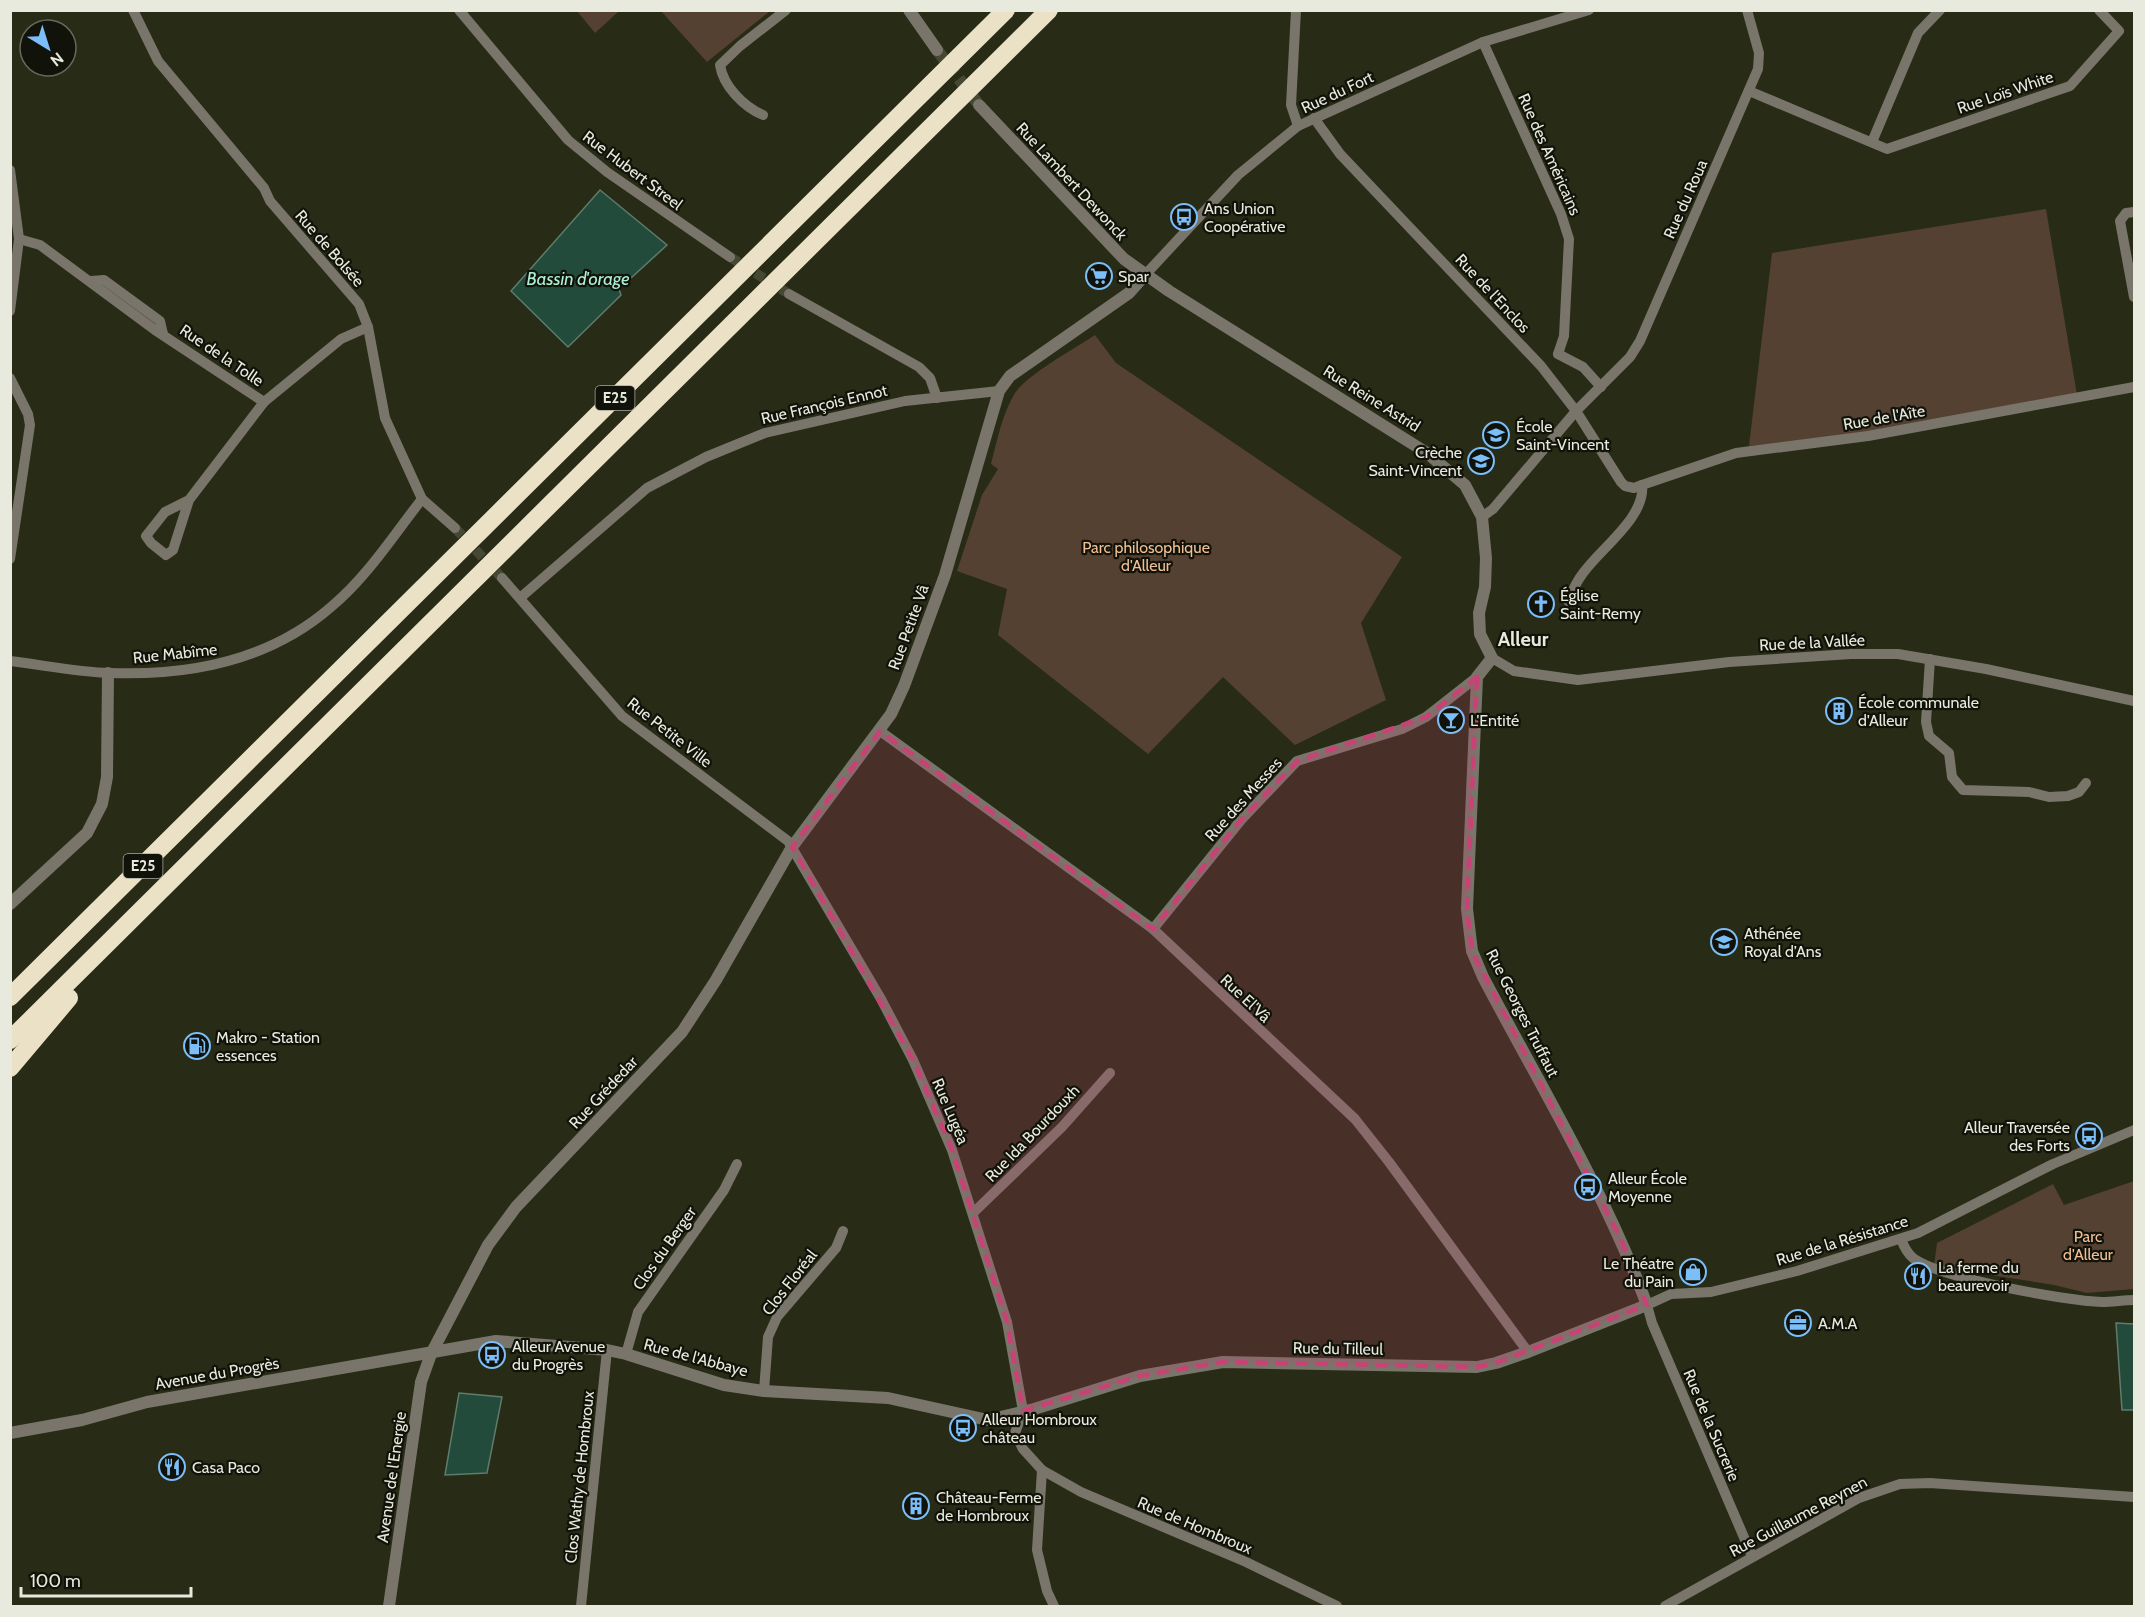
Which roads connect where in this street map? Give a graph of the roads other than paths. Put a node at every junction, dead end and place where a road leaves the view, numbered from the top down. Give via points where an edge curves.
1 (133, 10) edge
2 (459, 10) edge
3 (786, 10) edge
4 (909, 10) edge
5 (1006, 10) edge
6 (1049, 10) edge
7 (1296, 10) edge
8 (1589, 10) edge
9 (1747, 10) edge
10 (1940, 10) edge
11 (2099, 10) edge
12 (1483, 42) junction
13 (937, 50) tunnel mouth
14 (1749, 91) junction
15 (979, 105) tunnel mouth
16 (763, 115) dead end
17 (1314, 118) junction
18 (1299, 126) junction
19 (1872, 142) junction
20 (10, 170) edge
21 (2134, 212) edge
22 (19, 239) junction
23 (730, 257) tunnel mouth
24 (2132, 264) edge
25 (1145, 275) junction
26 (789, 294) tunnel mouth
27 (2134, 297) edge
28 (10, 311) edge
29 (368, 327) junction
30 (1558, 354) junction
31 (1542, 366) junction
32 (10, 378) edge
33 (1600, 387) junction
34 (2134, 387) edge
35 (999, 391) junction
36 (937, 398) junction
37 (264, 402) junction
38 (1576, 411) junction
39 (1642, 485) junction
40 (189, 500) junction
41 (422, 500) junction
42 (1482, 516) junction
43 (454, 528) tunnel mouth
44 (10, 559) edge
45 (502, 578) tunnel mouth
46 (520, 598) junction
47 (1568, 601) dead end
48 (1492, 658) junction
49 (1930, 659) junction
50 (10, 661) edge
51 (108, 673) junction
52 (1477, 677) junction
53 (2134, 701) edge
54 (880, 731) junction
55 (2086, 783) dead end
56 (245, 807) junction
57 (792, 847) junction
58 (10, 904) edge
59 (1153, 929) junction
60 (10, 997) edge
61 (10, 1040) edge
62 (10, 1068) edge
63 (1110, 1072) dead end
64 (2134, 1130) edge
65 (737, 1164) dead end
66 (973, 1213) junction
67 (843, 1231) dead end
68 (1901, 1239) junction
69 (2134, 1300) edge
70 (1647, 1305) junction
71 (607, 1350) junction
72 (1527, 1352) junction
73 (431, 1354) junction
74 (626, 1354) junction
75 (764, 1391) junction
76 (1023, 1411) junction
77 (10, 1433) edge
78 (1042, 1470) junction
79 (2134, 1497) edge
80 (1752, 1556) junction
81 (389, 1606) edge
82 (581, 1606) edge
83 (1054, 1606) edge
84 (1337, 1606) edge
85 (1665, 1606) edge

1 - 29 street, Rue de Bolsée via 158,62 358,304
2 - 23 street, Rue Hubert Streel via 568,140 607,172
3 - 16 street via 720,65 721,75 732,90 751,110
4 - 13 street
5 - 60 highway, E25
6 - 56 highway, E25
7 - 18 street via 1291,105
8 - 12 street, Rue du Fort
9 - 14 street, Rue du Roua via 1759,53 1758,69
10 - 19 street via 1918,33
11 - 19 street, Rue Loïs White via 2119,31 2070,86 1887,149
12 - 17 street, Rue du Fort
12 - 30 street, Rue des Américains via 1562,214 1569,239 1564,336
14 - 19 street
14 - 33 street, Rue du Roua via 1640,341
15 - 25 street, Rue Lambert Dewonck via 1124,259
17 - 18 street, Rue du Fort
17 - 31 street, Rue de l'Enclos via 1340,154
18 - 25 street, Rue du Fort via 1238,175
20 - 22 street
21 - 24 street via 2126,213 2120,221
22 - 28 street
22 - 37 street, Rue de la Tolle via 40,245
24 - 27 street
25 - 35 street via 1130,293 1010,376
25 - 42 street, Rue Reine Astrid via 1427,453 1465,485
26 - 36 street via 920,367 930,378
29 - 37 street via 341,339
29 - 41 street, Rue de Bolsée via 385,418
30 - 31 street
30 - 33 street via 1583,367
31 - 38 street, Rue de l'Enclos
32 - 44 street via 30,425
33 - 38 street, Rue du Roua
34 - 39 street, Rue de l'Aîte via 1868,436 1736,453
35 - 36 street, Rue François Ennot
35 - 54 street, Rue Petite Vâ via 945,575 904,687
36 - 46 street, Rue François Ennot via 765,433 706,457 647,488
37 - 40 street
38 - 39 street, Rue de l'Enclos via 1621,482 1634,488
38 - 42 street, Rue du Roua via 1493,509
39 - 47 street via 1637,510 1580,577
40 - 40 street via 165,512 146,536 166,555 173,550
41 - 43 street, Rue de Bolsée
41 - 51 street, Rue Mabîme via 362,577 304,628 282,642 224,664
42 - 48 street, Rue Reine Astrid via 1486,558 1480,634
45 - 46 street, Rue Petite Ville
46 - 57 street, Rue Petite Ville via 622,716
48 - 49 street, Rue de la Vallée via 1514,671 1578,680 1729,662 1829,656 1898,654
48 - 52 street
49 - 53 street, Rue de la Vallée
49 - 55 street via 1926,722 1929,736 1949,753 1952,777 1959,787 2049,797 2079,792
50 - 51 street, Rue Mabîme
51 - 58 street via 107,777 102,804 87,833
52 - 59 street, Rue des Messes via 1426,717 1402,729 1297,761 1240,820
52 - 70 street, Rue Georges Truffaut via 1467,909 1472,951 1602,1199
54 - 57 street, Rue Petite Vâ
54 - 59 street, Rue El'Vâ
56 - 61 highway, E25
56 - 62 highway via 229,834 60,1008
57 - 66 street, Rue Lugéa via 913,1060 952,1150
57 - 73 street, Rue Grédedar via 682,1032 516,1207 488,1245
59 - 72 street, Rue El'Vâ via 1355,1119
63 - 66 street, Rue Ida Bourdouxh via 1062,1127
64 - 68 street, Rue de la Résistance via 2053,1164
65 - 74 street, Clos du Berger via 724,1190 638,1312
66 - 76 street, Rue Lugéa via 1007,1322
67 - 75 street, Clos Floréal via 836,1248 777,1317 768,1337
68 - 69 street via 1914,1259 1970,1278 2102,1302
68 - 70 street, Rue de la Résistance via 1797,1271 1711,1292 1671,1294
70 - 72 street, Rue du Tilleul
70 - 80 street, Rue de la Sucrerie
71 - 73 street, Rue de l'Abbaye via 496,1341
71 - 74 street, Rue de l'Abbaye
71 - 82 street, Clos Wathy de Hombroux
72 - 76 street, Rue du Tilleul via 1478,1367 1223,1362 1140,1376
73 - 77 street, Avenue du Progrès via 147,1402 82,1420
73 - 81 street, Avenue de l'Energie via 421,1382
74 - 75 street, Rue de l'Abbaye via 724,1385
75 - 76 street, Rue de l'Abbaye via 888,1398 988,1420
76 - 78 street, Rue de Hombroux via 1015,1433
78 - 83 street via 1037,1550
78 - 84 street, Rue de Hombroux via 1081,1492 1246,1562
79 - 80 street, Rue Guillaume Reynen via 1900,1484 1859,1498
80 - 85 street, Rue Guillaume Reynen

